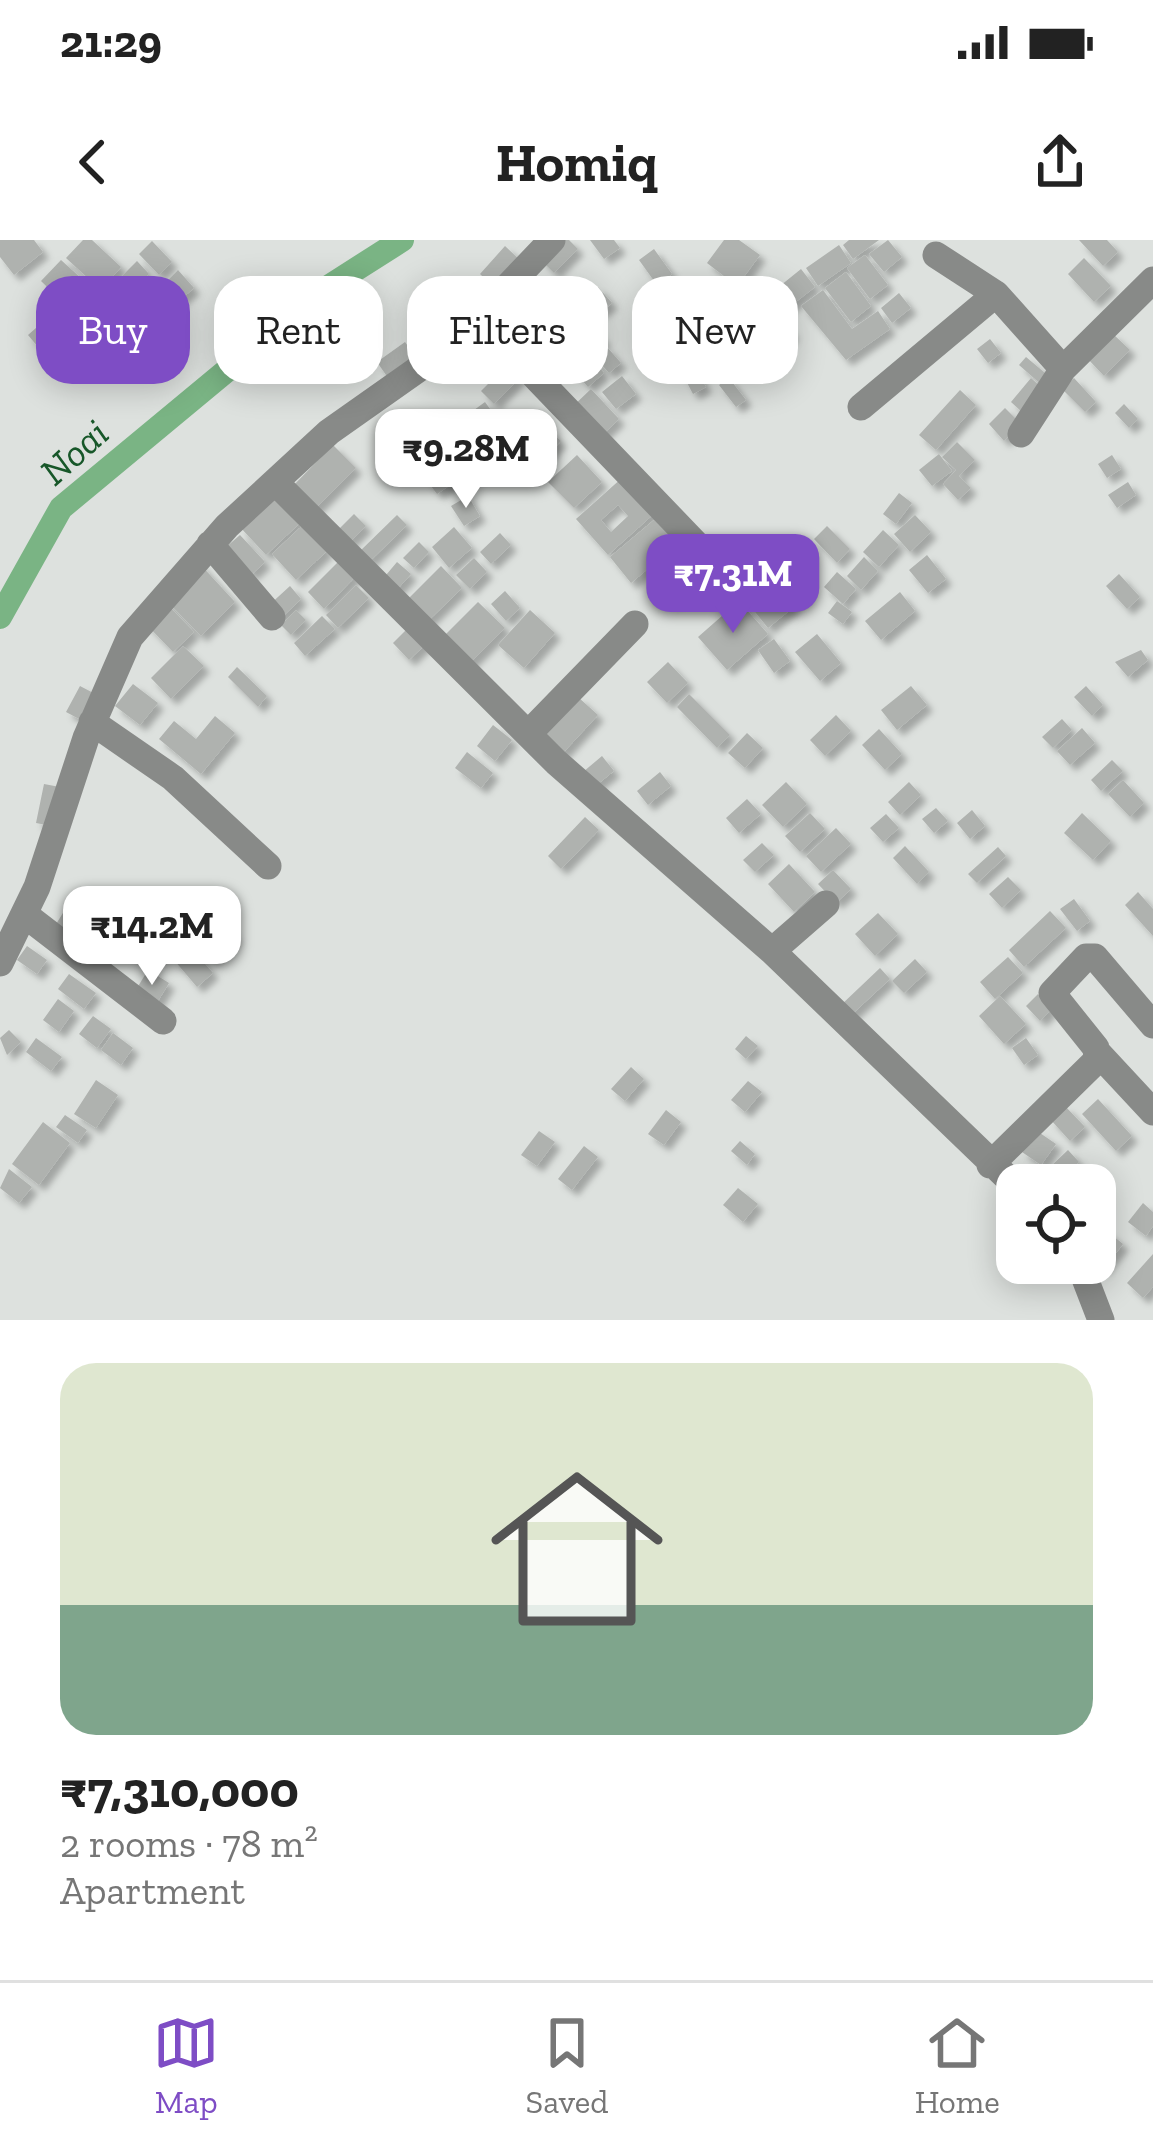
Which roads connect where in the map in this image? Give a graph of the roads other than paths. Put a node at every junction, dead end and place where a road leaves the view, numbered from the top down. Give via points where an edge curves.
1 (552, 240) edge
2 (935, 255) dead end
3 (519, 276) edge
4 (1153, 280) edge
5 (997, 294) junction
6 (1063, 369) junction
7 (407, 379) edge
8 (542, 384) edge
9 (862, 407) dead end
10 (1021, 434) dead end
11 (275, 482) junction
12 (210, 544) junction
13 (742, 592) dead end
14 (272, 617) dead end
15 (635, 624) dead end
16 (92, 722) junction
17 (528, 734) junction
18 (268, 866) dead end
19 (826, 904) dead end
20 (24, 914) junction
21 (772, 951) junction
22 (0, 963) edge
23 (163, 1022) dead end
24 (1153, 1025) edge
25 (1099, 1054) junction
26 (1153, 1112) edge
27 (990, 1165) junction
28 (996, 1170) edge
29 (1087, 1284) edge
30 (1101, 1320) edge

1 - 3 street
2 - 5 street
4 - 6 street
5 - 6 street
5 - 9 street
6 - 10 street
7 - 11 street via 329,432
8 - 13 street
11 - 12 street
11 - 17 street
12 - 14 street
12 - 16 street via 130,637
15 - 17 street
16 - 18 street via 172,778
16 - 20 street
17 - 21 street
19 - 21 street
20 - 22 street
20 - 23 street
21 - 27 street
24 - 25 street via 1086,957 1052,993
25 - 26 street
25 - 27 street
27 - 28 street
29 - 30 street

